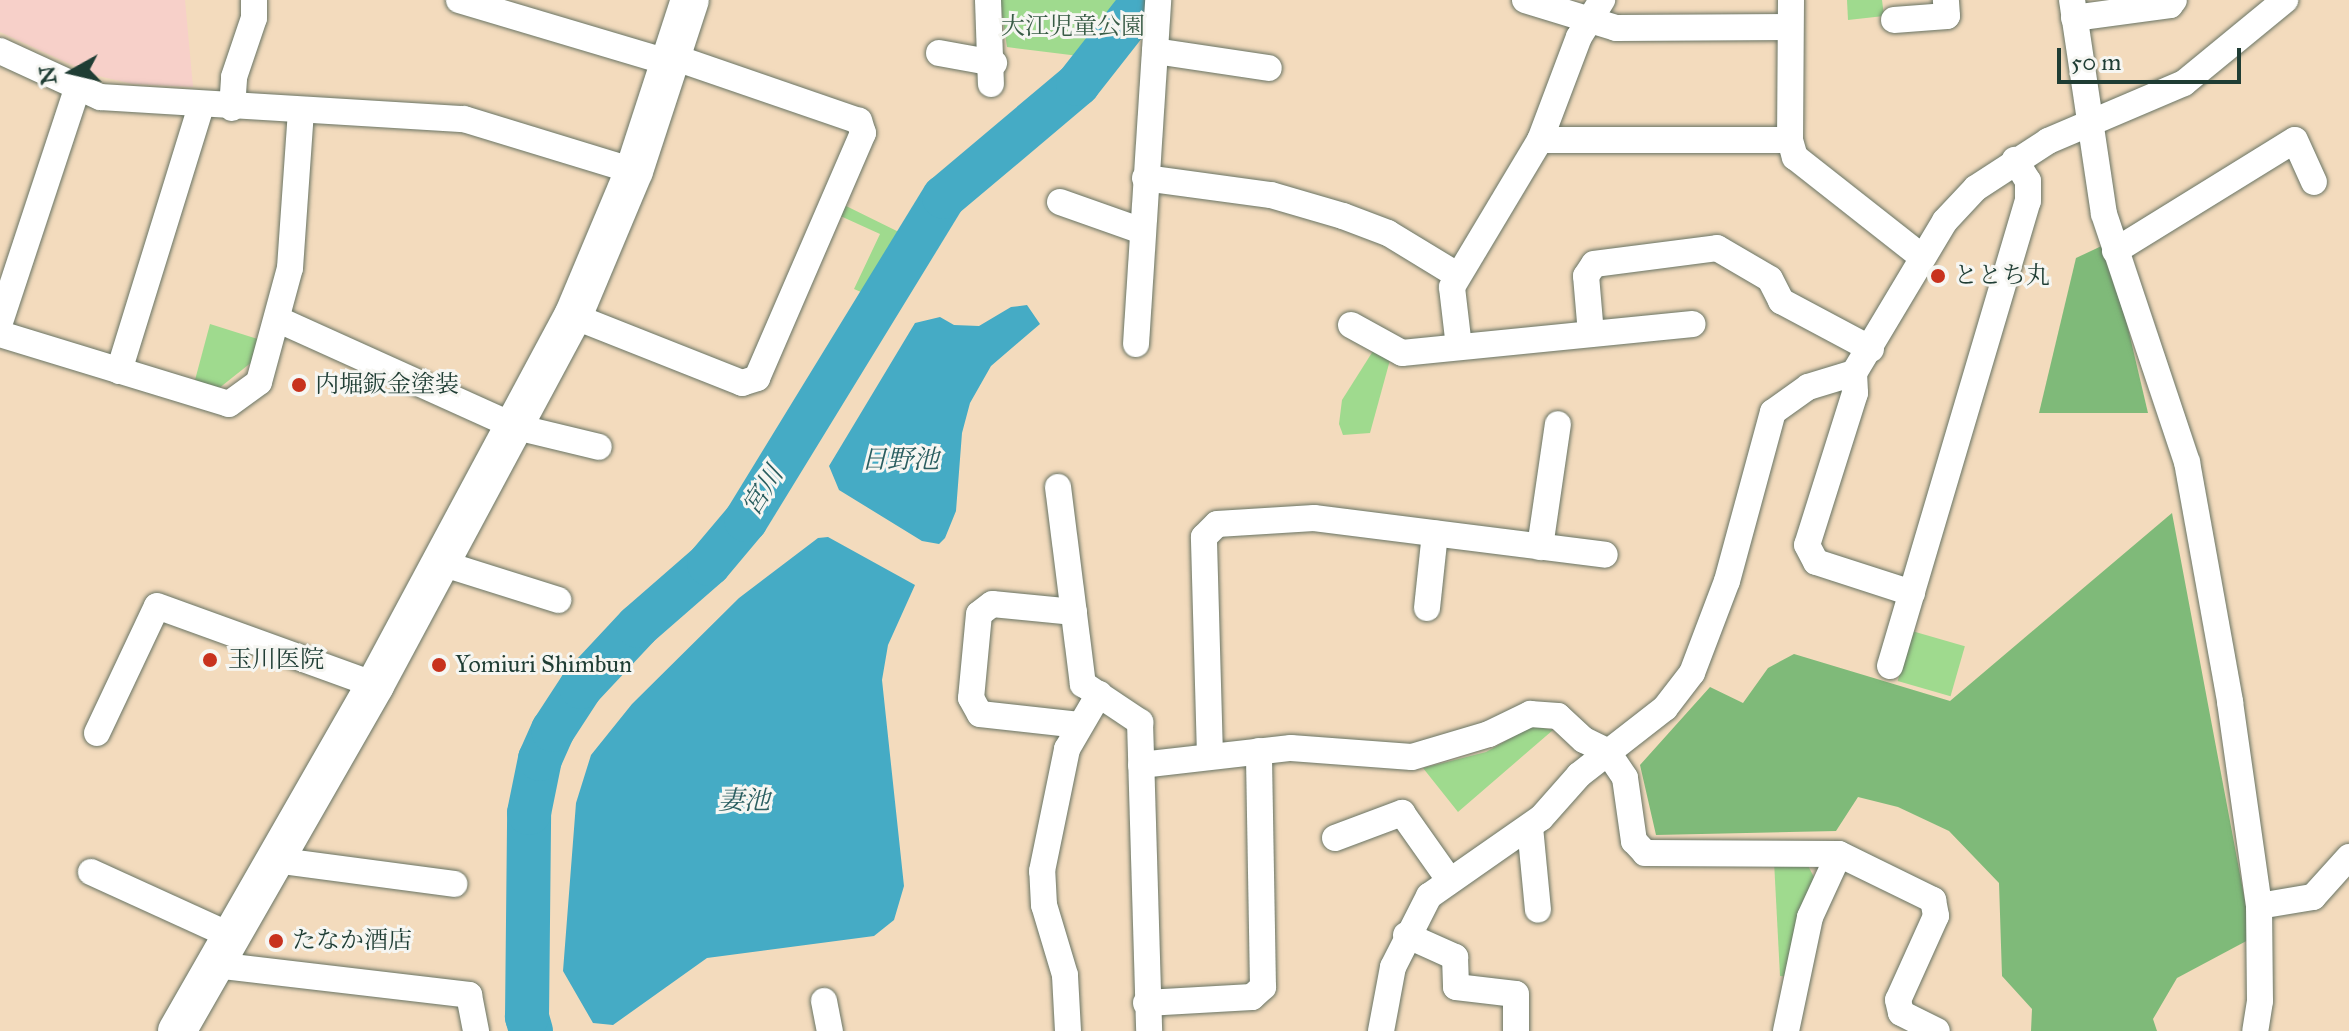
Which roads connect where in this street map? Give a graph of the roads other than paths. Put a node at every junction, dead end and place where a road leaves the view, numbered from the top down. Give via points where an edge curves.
1 (254, 0) edge
2 (459, 0) edge
3 (690, 0) edge
4 (988, 0) edge
5 (1158, 0) edge
6 (1525, 0) edge
7 (1791, 0) edge
8 (1946, 0) edge
9 (2174, 0) edge
10 (2285, 0) edge
11 (2073, 9) edge
12 (1596, 10) edge
13 (1894, 20) dead end
14 (1790, 27) junction
15 (0, 51) edge
16 (1155, 51) junction
17 (939, 53) dead end
18 (672, 60) junction
19 (1269, 68) dead end
20 (78, 86) junction
21 (201, 106) junction
22 (232, 108) junction
23 (301, 110) junction
24 (2088, 123) junction
25 (1540, 140) junction
26 (1790, 140) junction
27 (2015, 160) junction
28 (634, 171) junction
29 (1145, 178) junction
30 (2314, 182) dead end
31 (1060, 202) dead end
32 (1142, 231) junction
33 (2115, 251) junction
34 (1922, 257) junction
35 (1457, 275) junction
36 (573, 316) junction
37 (279, 320) junction
38 (0, 322) edge
39 (1693, 324) dead end
40 (1351, 325) dead end
41 (0, 334) edge
42 (1591, 334) junction
43 (1136, 344) dead end
44 (1459, 347) junction
45 (1871, 349) junction
46 (119, 371) junction
47 (1854, 373) junction
48 (1558, 424) dead end
49 (516, 427) junction
50 (599, 447) dead end
51 (1058, 487) dead end
52 (1435, 533) junction
53 (1540, 547) junction
54 (1605, 555) dead end
55 (441, 563) junction
56 (1912, 593) junction
57 (558, 600) dead end
58 (1427, 608) dead end
59 (1074, 612) junction
60 (1890, 666) dead end
61 (375, 685) junction
62 (1099, 694) junction
63 (1079, 725) junction
64 (97, 733) dead end
65 (1259, 751) junction
66 (1607, 751) junction
67 (1210, 756) junction
68 (1141, 765) junction
69 (1530, 827) junction
70 (1335, 838) dead end
71 (1839, 854) junction
72 (2349, 857) edge
73 (275, 860) junction
74 (91, 872) dead end
75 (1450, 881) junction
76 (454, 884) dead end
77 (2259, 906) junction
78 (1538, 910) dead end
79 (1406, 935) junction
80 (228, 946) junction
81 (824, 1001) dead end
82 (1146, 1003) junction
83 (177, 1031) edge
84 (476, 1031) edge
85 (830, 1031) edge
86 (1068, 1031) edge
87 (1149, 1031) edge
88 (1381, 1031) edge
89 (1516, 1031) edge
90 (1786, 1031) edge
91 (1937, 1031) edge
92 (2255, 1031) edge

1 - 22 street via 254,18 234,77
2 - 18 street
3 - 18 street
4 - 17 street via 992,73
5 - 16 street
6 - 12 street
7 - 14 street
8 - 13 street via 1947,16
9 - 11 street via 2170,5
10 - 24 street via 2184,83
11 - 24 street
12 - 14 street via 1616,28
12 - 25 street
14 - 26 street
15 - 20 street
16 - 19 street
16 - 29 street
18 - 28 street
18 - 36 street via 859,121 863,133 757,378 742,383
20 - 21 street via 126,101
20 - 38 street
21 - 22 street
21 - 46 street
22 - 23 street
23 - 28 street via 464,119
23 - 37 street via 290,268
24 - 27 street
24 - 33 street
25 - 26 street
25 - 35 street
26 - 34 street via 1795,157
27 - 34 street via 1976,188
27 - 56 street via 2028,181 2028,201
28 - 36 street
29 - 32 street
29 - 35 street via 1271,195 1343,216 1388,233
30 - 33 street via 2295,140
31 - 32 street
32 - 43 street
33 - 77 street via 2187,462 2230,702
34 - 45 street
35 - 44 street via 1452,287
36 - 49 street
37 - 46 street via 259,382 229,404
37 - 49 street
39 - 42 street
40 - 44 street via 1402,353
41 - 46 street
42 - 44 street
42 - 45 street via 1586,276 1594,264 1717,248 1770,279 1781,301
45 - 47 street
47 - 56 street via 1855,393 1807,545 1816,562
47 - 66 street via 1808,387 1773,412 1727,581 1692,673 1665,708
48 - 53 street
49 - 50 street
49 - 55 street
51 - 59 street
52 - 53 street
52 - 58 street
52 - 67 street via 1314,518 1217,524 1204,537
53 - 54 street
55 - 57 street
55 - 61 street
56 - 60 street
59 - 62 street via 1083,684
59 - 63 street via 992,604 979,614 971,698 980,714
61 - 64 street via 157,606
61 - 73 street
62 - 63 street
62 - 68 street via 1140,722
63 - 86 street via 1057,787 1042,871 1044,905 1065,975
65 - 66 street via 1412,757 1489,734 1530,714 1558,716 1584,740
65 - 67 street
65 - 82 street via 1263,987 1252,997
66 - 69 street
66 - 71 street via 1625,778 1634,841 1645,853
67 - 68 street
68 - 82 street
69 - 75 street
69 - 78 street
70 - 75 street via 1402,813
71 - 90 street via 1810,917
71 - 91 street via 1933,900 1936,916 1898,1000 1901,1013
72 - 77 street via 2313,897
73 - 76 street
73 - 80 street
74 - 80 street
75 - 79 street via 1429,896
77 - 92 street via 2260,1001
79 - 88 street via 1393,967
79 - 89 street via 1455,957 1456,987 1516,994
80 - 83 street
80 - 84 street via 469,995
81 - 85 street
82 - 87 street

